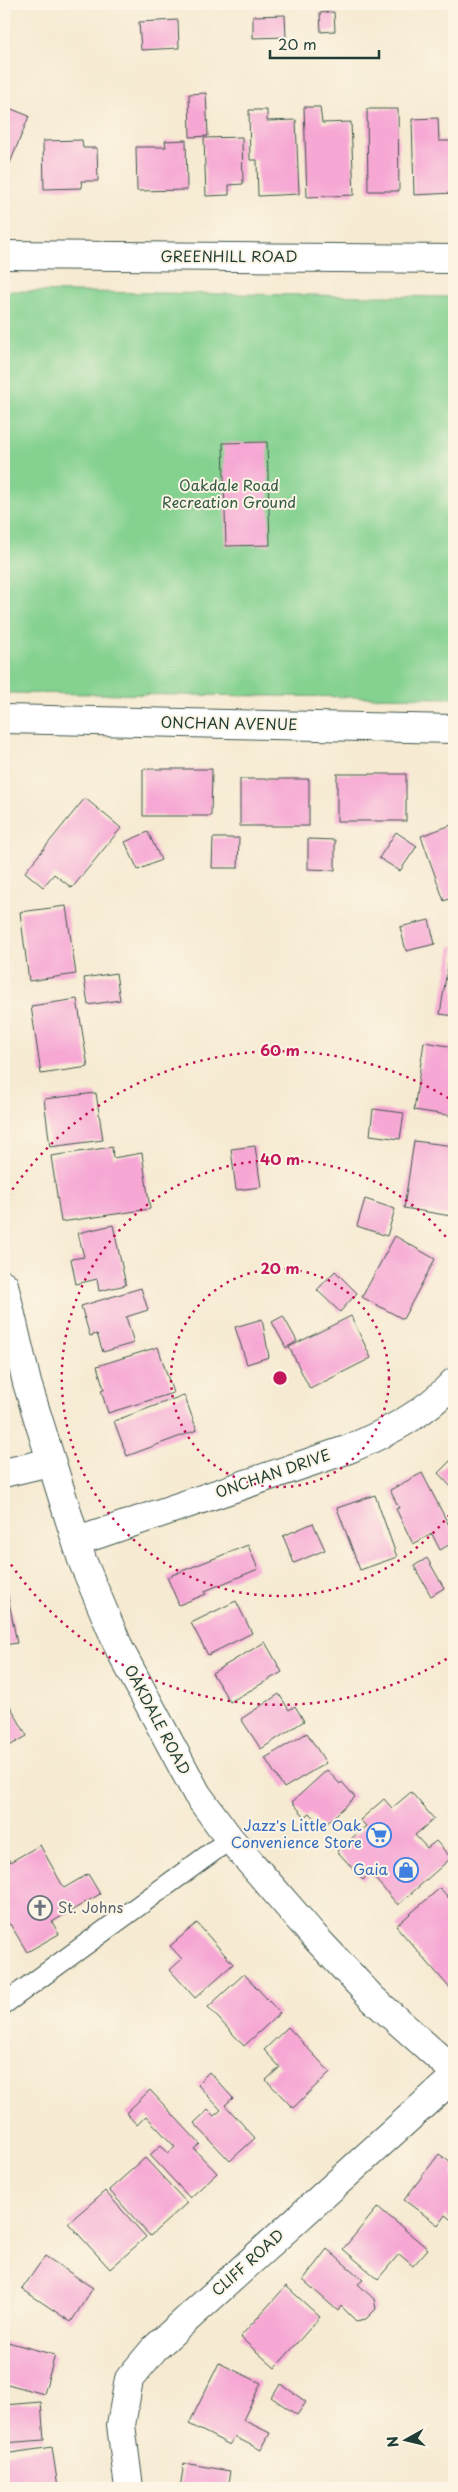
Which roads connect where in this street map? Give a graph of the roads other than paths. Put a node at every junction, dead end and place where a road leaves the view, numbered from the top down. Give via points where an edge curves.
1 (4, 255) edge
2 (454, 258) edge
3 (4, 719) edge
4 (454, 729) edge
5 (4, 1285) edge
6 (454, 1382) edge
7 (50, 1462) junction
8 (4, 1473) edge
9 (78, 1541) junction
10 (230, 1840) junction
11 (4, 2004) edge
12 (454, 2071) edge
13 (454, 2077) edge
14 (128, 2488) edge

1 - 2 street, GREENHILL ROAD
3 - 4 street, ONCHAN AVENUE
5 - 7 street, OAKDALE ROAD
6 - 9 street, ONCHAN DRIVE via 416,1415 389,1432 349,1449
7 - 8 street
7 - 9 street, OAKDALE ROAD
9 - 10 street, OAKDALE ROAD via 82,1560 120,1650 197,1794
10 - 11 lane
10 - 12 street, OAKDALE ROAD via 373,1999
13 - 14 street, CLIFF ROAD via 154,2348 129,2379 121,2425

